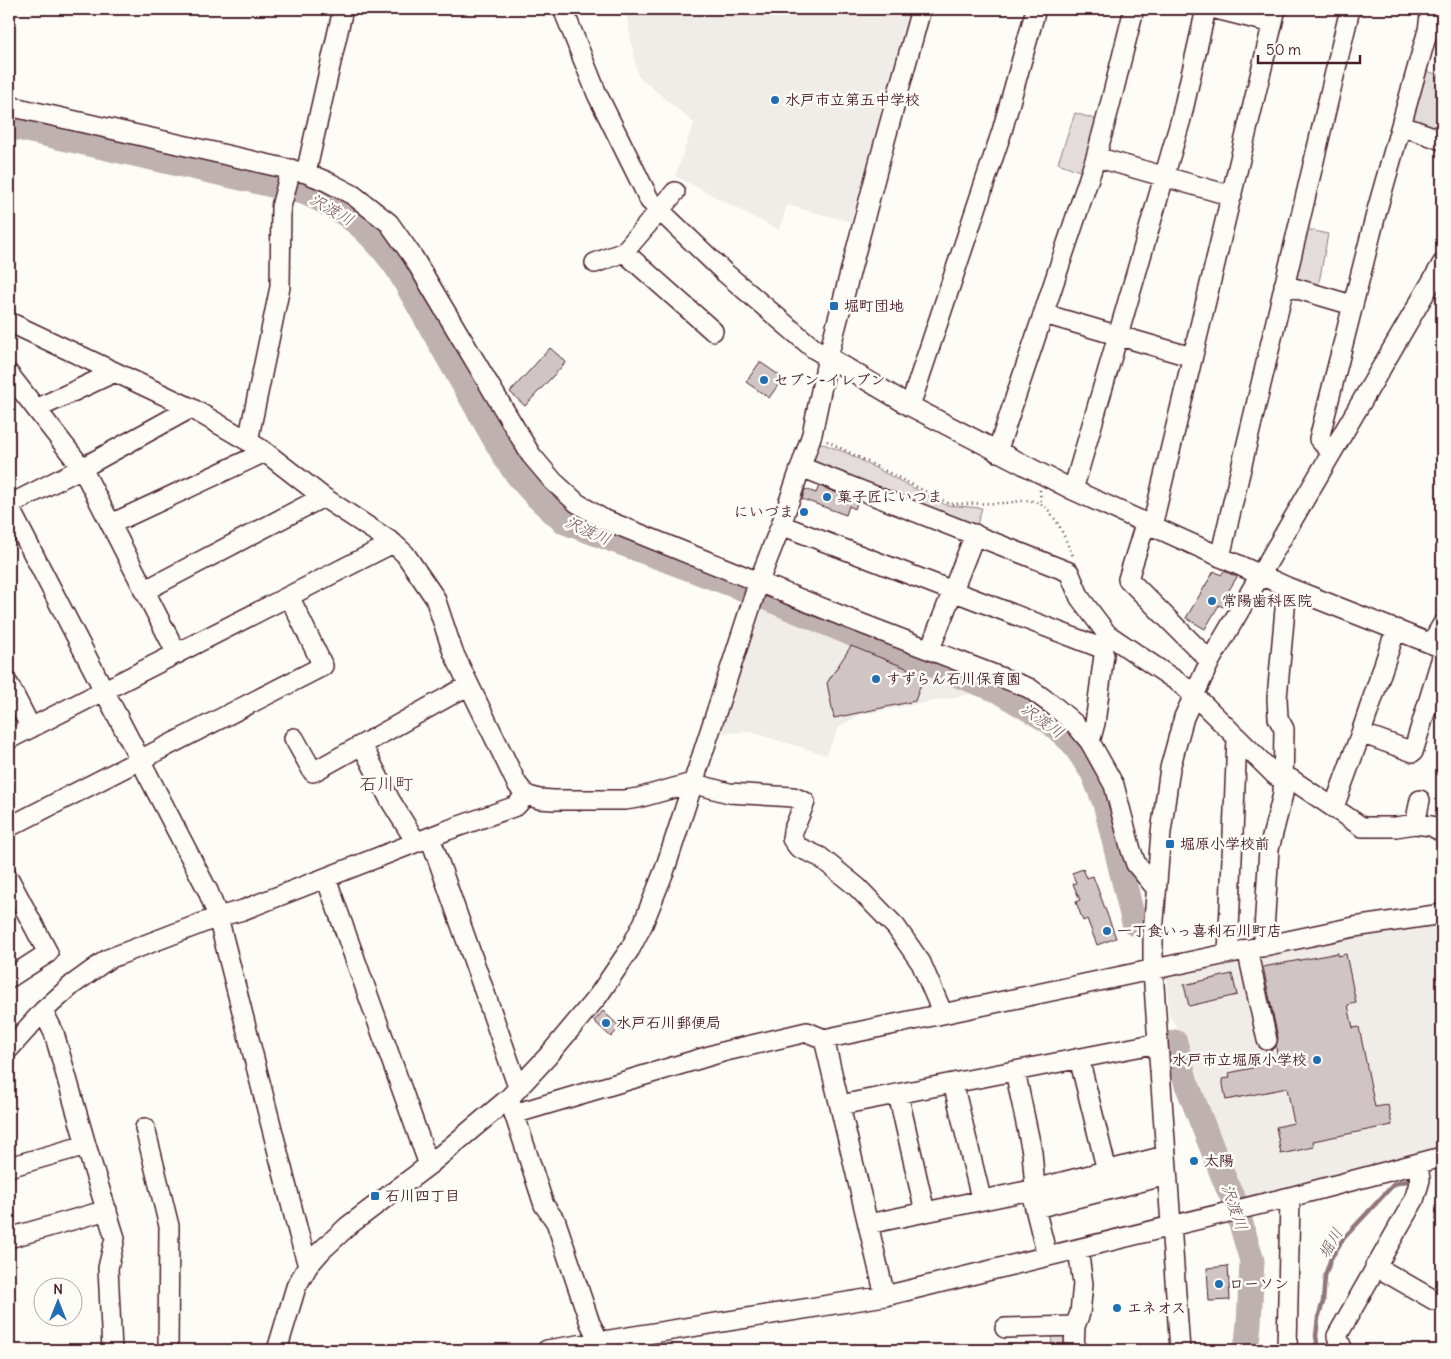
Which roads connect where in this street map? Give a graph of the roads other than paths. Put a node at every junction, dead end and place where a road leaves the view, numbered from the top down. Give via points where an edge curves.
1 (343, 9) edge
2 (563, 9) edge
3 (922, 9) edge
4 (1036, 9) edge
5 (1134, 9) edge
6 (1206, 9) edge
7 (1216, 9) edge
8 (1350, 9) edge
9 (1431, 9) edge
10 (1274, 16) edge
11 (9, 106) edge
12 (1402, 126) junction
13 (1442, 140) edge
14 (1096, 157) junction
15 (295, 174) junction
16 (1164, 176) junction
17 (675, 192) dead end
18 (1232, 196) junction
19 (660, 210) junction
20 (624, 252) junction
21 (595, 263) dead end
22 (1442, 264) edge
23 (1284, 285) junction
24 (1352, 305) junction
25 (1044, 314) junction
26 (9, 322) edge
27 (713, 331) dead end
28 (1118, 336) junction
29 (828, 357) junction
30 (1192, 357) junction
31 (116, 372) junction
32 (9, 374) edge
33 (910, 406) junction
34 (191, 408) junction
35 (36, 409) junction
36 (248, 441) junction
37 (265, 452) junction
38 (997, 452) junction
39 (1331, 452) junction
40 (801, 467) junction
41 (82, 468) junction
42 (1072, 490) junction
43 (324, 498) junction
44 (9, 506) edge
45 (110, 524) junction
46 (782, 525) junction
47 (1149, 526) junction
48 (975, 534) junction
49 (392, 543) junction
50 (1220, 557) junction
51 (1260, 575) junction
52 (1287, 587) junction
53 (144, 591) junction
54 (952, 591) junction
55 (756, 592) junction
56 (289, 596) junction
57 (1442, 625) edge
58 (1396, 629) junction
59 (1104, 641) junction
60 (930, 649) junction
61 (1439, 649) edge
62 (177, 654) junction
63 (1210, 662) junction
64 (9, 685) edge
65 (469, 685) junction
66 (105, 691) junction
67 (1193, 694) junction
68 (31, 728) junction
69 (1361, 733) junction
70 (294, 738) dead end
71 (1237, 738) junction
72 (9, 739) edge
73 (1090, 742) junction
74 (362, 745) junction
75 (141, 760) junction
76 (1283, 779) junction
77 (692, 783) junction
78 (526, 795) junction
79 (1420, 800) dead end
80 (1334, 808) junction
81 (1415, 824) junction
82 (9, 827) edge
83 (1442, 832) edge
84 (423, 840) junction
85 (326, 878) junction
86 (9, 879) edge
87 (1156, 887) junction
88 (1442, 914) edge
89 (218, 917) junction
90 (1255, 948) junction
91 (1228, 954) junction
92 (1154, 971) junction
93 (9, 978) edge
94 (43, 1011) junction
95 (943, 1014) junction
96 (824, 1039) junction
97 (1267, 1040) dead end
98 (1158, 1043) junction
99 (9, 1048) edge
100 (1079, 1058) junction
101 (1015, 1071) junction
102 (953, 1083) junction
103 (898, 1094) junction
104 (514, 1100) junction
105 (840, 1105) junction
106 (145, 1128) dead end
107 (86, 1145) junction
108 (1165, 1156) junction
109 (1442, 1158) edge
110 (1418, 1164) junction
111 (429, 1165) junction
112 (9, 1167) edge
113 (1107, 1171) junction
114 (1166, 1175) junction
115 (1033, 1189) junction
116 (980, 1194) dead end
117 (1290, 1197) junction
118 (1036, 1208) junction
119 (107, 1210) junction
120 (925, 1212) junction
121 (868, 1224) junction
122 (1170, 1226) junction
123 (9, 1238) edge
124 (1078, 1249) junction
125 (1047, 1256) junction
126 (308, 1266) junction
127 (1375, 1266) junction
128 (885, 1296) junction
129 (1442, 1300) edge
130 (1075, 1326) junction
131 (1005, 1328) dead end
132 (604, 1346) edge
133 (112, 1350) edge
134 (168, 1350) edge
135 (277, 1350) edge
136 (547, 1350) edge
137 (1074, 1350) edge
138 (1180, 1350) edge
139 (1287, 1350) edge
140 (1343, 1350) edge

1 - 15 street
2 - 19 street via 597,94 650,201
3 - 29 street
4 - 33 street via 1002,131
5 - 14 street
6 - 16 street via 1181,119
7 - 10 street
8 - 23 street
9 - 12 street
10 - 18 street
11 - 15 street
12 - 13 street
12 - 24 street
14 - 16 street
14 - 25 street
15 - 36 street via 281,207 280,287
15 - 55 street via 328,182 389,223 413,257 531,456 577,503 603,519
16 - 18 street
16 - 28 street
17 - 19 street
18 - 30 street
19 - 20 street
19 - 29 street via 724,272 813,348
20 - 21 street
20 - 27 street
22 - 39 street
23 - 24 street
23 - 50 street
24 - 39 street via 1319,440
25 - 28 street
25 - 38 street
26 - 31 street
28 - 30 street
28 - 42 street
29 - 33 street
29 - 40 street via 812,434
30 - 47 street
31 - 34 street
31 - 35 street
32 - 35 street
33 - 38 street
34 - 36 street
34 - 41 street
35 - 41 street
36 - 37 street
37 - 43 street
37 - 45 street
38 - 42 street
39 - 51 street
40 - 46 street
40 - 48 street
41 - 44 street
41 - 45 street
42 - 47 street
43 - 49 street
43 - 53 street
44 - 66 street
45 - 53 street
46 - 54 street
46 - 55 street
47 - 50 street
47 - 63 street via 1144,531 1128,580
48 - 54 street
48 - 59 street via 1069,572
49 - 56 street
49 - 65 street via 405,554 435,598 453,652
50 - 51 street
51 - 52 street
51 - 63 street
52 - 58 street
52 - 76 street via 1277,698 1278,718 1284,729
53 - 62 street
54 - 59 street
54 - 60 street
55 - 60 street via 852,620
55 - 77 street
56 - 62 street
56 - 75 street via 323,666
57 - 61 street
58 - 61 street
58 - 69 street
59 - 67 street via 1178,682
59 - 73 street via 1096,723
60 - 73 street via 1029,688 1075,724
61 - 69 street via 1413,752
62 - 66 street
63 - 67 street
64 - 68 street
65 - 74 street
65 - 78 street via 517,784
66 - 68 street
66 - 75 street
67 - 71 street
67 - 87 street via 1170,768
68 - 72 street
69 - 80 street
70 - 74 street via 313,772
71 - 76 street
71 - 91 street
73 - 87 street via 1114,785 1136,864
74 - 84 street via 390,800
75 - 82 street
75 - 89 street
76 - 80 street via 1291,779
76 - 90 street
77 - 78 street via 625,800 553,800
77 - 95 street via 729,793 794,797 805,802 792,839 798,847 820,858 857,887 896,927 922,963
77 - 104 street via 653,902 630,949 598,996
78 - 84 street via 516,806
79 - 81 street
80 - 81 street via 1362,827
81 - 83 street via 1431,826
84 - 85 street
84 - 104 street
85 - 89 street
85 - 111 street
86 - 93 street via 48,954
87 - 92 street
88 - 90 street via 1354,927
89 - 94 street via 108,959
89 - 126 street
90 - 91 street
90 - 97 street
91 - 92 street
92 - 95 street
92 - 98 street
94 - 99 street
94 - 107 street via 54,1033
95 - 96 street
96 - 104 street via 807,1032
96 - 105 street
98 - 100 street
98 - 108 street
100 - 101 street
100 - 113 street
101 - 102 street
101 - 115 street via 1032,1152
102 - 103 street
102 - 116 street
103 - 105 street
103 - 120 street
104 - 111 street
104 - 132 street via 544,1205 556,1222 590,1323
105 - 121 street
106 - 134 street via 169,1226
107 - 112 street
107 - 119 street
108 - 113 street
108 - 114 street
109 - 110 street
110 - 117 street
110 - 127 street via 1420,1180 1414,1200
111 - 126 street via 348,1226
113 - 115 street
114 - 118 street
114 - 122 street
115 - 118 street
115 - 120 street
117 - 122 street
117 - 139 street
118 - 125 street
119 - 123 street
119 - 133 street via 116,1238 108,1268
120 - 121 street
121 - 128 street
122 - 124 street
122 - 138 street
124 - 125 street
124 - 130 street via 1083,1284
125 - 128 street
126 - 135 street via 296,1287
127 - 129 street via 1434,1300
127 - 140 street via 1337,1336
128 - 132 street
130 - 131 street
130 - 137 street
132 - 136 street

